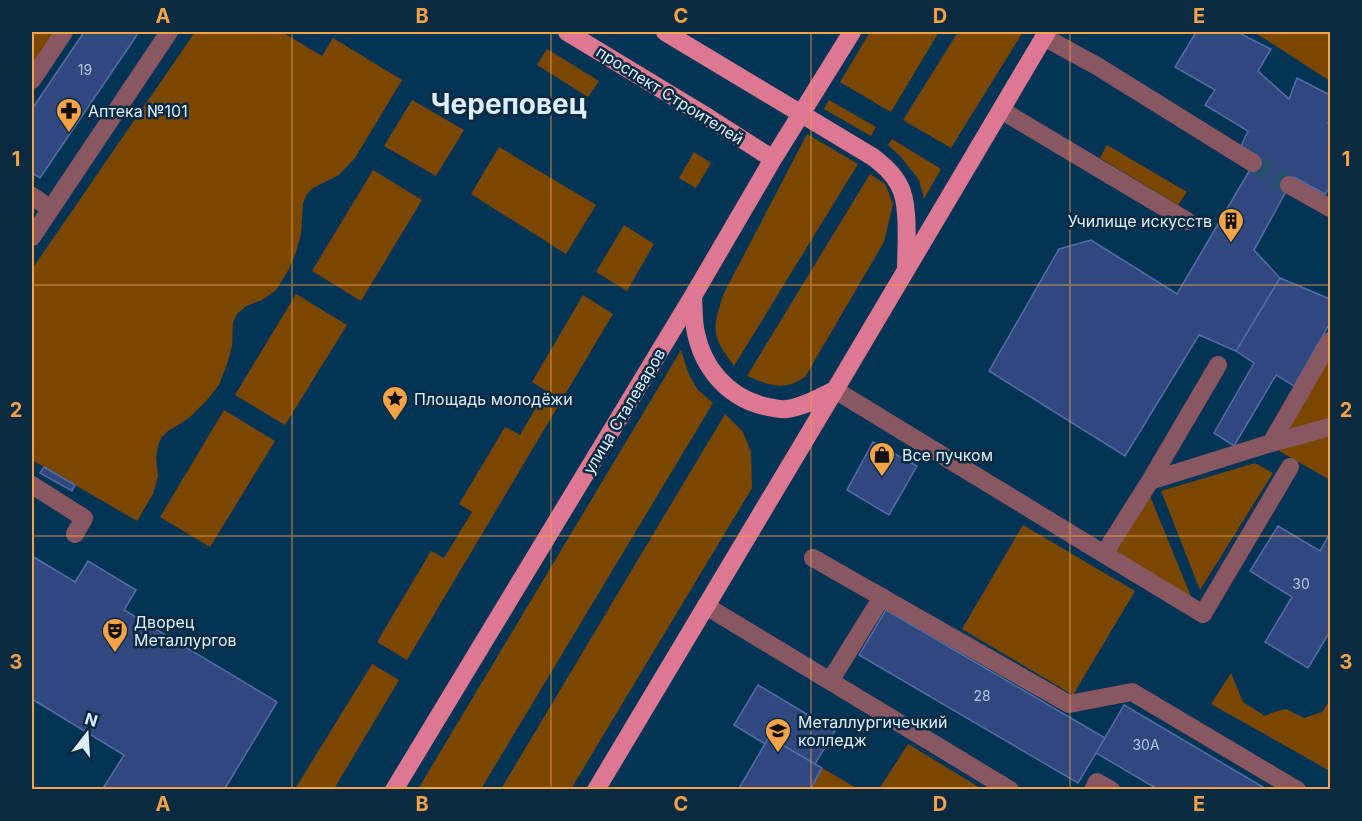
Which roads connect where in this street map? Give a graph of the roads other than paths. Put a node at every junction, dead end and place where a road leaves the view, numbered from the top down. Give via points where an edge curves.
1 (64, 32) edge
2 (169, 32) edge
3 (567, 32) edge
4 (665, 32) edge
5 (852, 32) edge
6 (1045, 33) edge
7 (32, 80) edge
8 (1001, 110) junction
9 (801, 113) junction
10 (773, 159) junction
11 (1253, 162) tunnel mouth
12 (1289, 185) tunnel mouth
13 (32, 196) edge
14 (1330, 208) edge
15 (51, 209) junction
16 (1187, 222) dead end
17 (32, 237) edge
18 (906, 270) junction
19 (693, 296) junction
20 (1330, 341) edge
21 (1218, 365) dead end
22 (835, 390) junction
23 (1330, 427) edge
24 (1271, 443) junction
25 (1290, 467) dead end
26 (1150, 481) junction
27 (32, 485) edge
28 (75, 534) dead end
29 (1104, 554) junction
30 (813, 558) dead end
31 (882, 597) junction
32 (706, 606) junction
33 (830, 681) junction
34 (394, 789) edge
35 (596, 789) edge
36 (1010, 789) edge
37 (1093, 789) edge
38 (1111, 789) edge
39 (1297, 789) edge

1 - 7 street
2 - 15 street
3 - 10 main road, проспект Строителей
4 - 9 main road
5 - 9 main road, улица Сталеваров
6 - 8 main road
6 - 11 street
8 - 16 street
8 - 18 main road
9 - 10 main road, улица Сталеваров
9 - 18 main road via 873,157 900,186 905,204
10 - 19 main road, улица Сталеваров
12 - 14 street
13 - 15 street
15 - 17 street
18 - 22 main road
19 - 22 main road via 703,357 730,391 748,402 787,409
19 - 34 main road, улица Сталеваров
20 - 24 street
21 - 26 street
22 - 29 street
22 - 32 main road
23 - 24 street
24 - 26 street
25 - 29 street via 1203,615
26 - 29 street
27 - 28 street via 84,518
30 - 31 street
31 - 33 street
31 - 39 street via 1069,704 1132,692
32 - 33 street
32 - 35 main road
33 - 36 street
37 - 38 street via 1097,782

